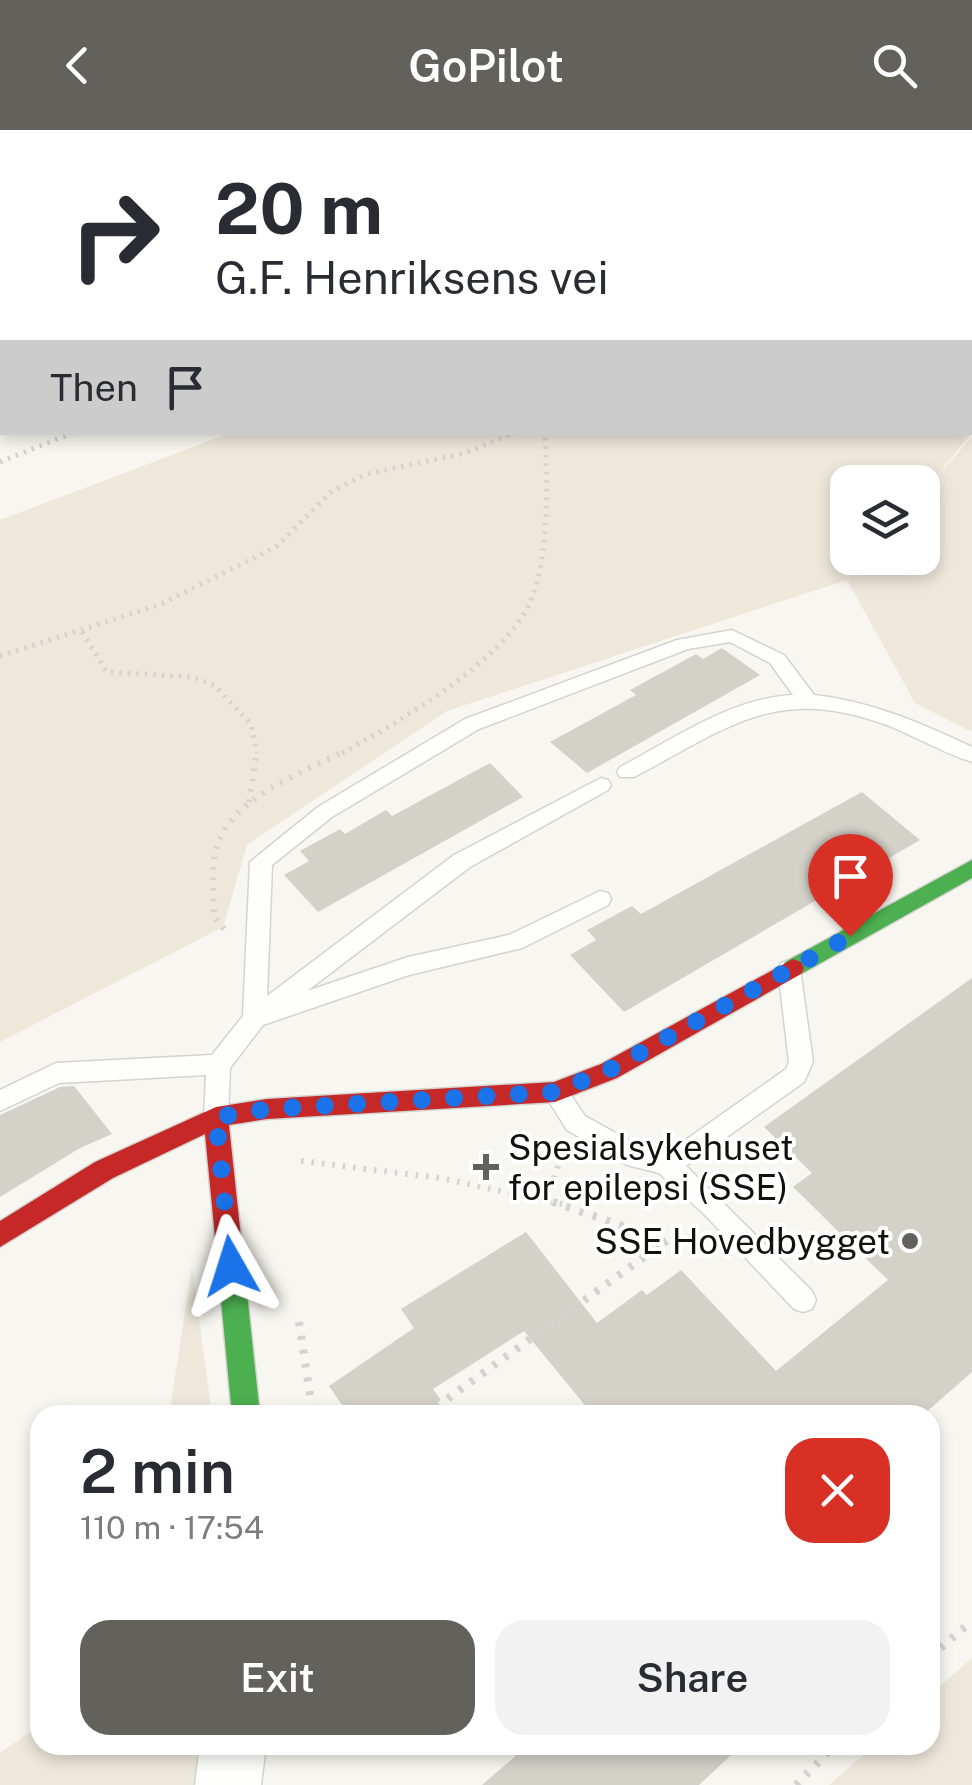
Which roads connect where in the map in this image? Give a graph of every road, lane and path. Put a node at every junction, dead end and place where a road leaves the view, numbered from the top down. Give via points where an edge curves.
1 (68, 435) edge
2 (510, 435) edge
3 (545, 435) edge
4 (0, 462) edge
5 (82, 632) junction
6 (0, 656) edge
7 (808, 701) junction
8 (972, 754) edge
9 (627, 772) dead end
10 (602, 785) dead end
11 (248, 803) junction
12 (972, 868) edge
13 (600, 900) dead end
14 (257, 964) junction
15 (789, 969) junction
16 (255, 1018) junction
17 (218, 1065) junction
18 (555, 1092) junction
19 (0, 1101) edge
20 (216, 1117) junction
21 (576, 1123) junction
22 (288, 1162) dead end
23 (666, 1164) junction
24 (546, 1198) junction
25 (0, 1235) edge
26 (803, 1300) dead end
27 (245, 1405) edge
28 (439, 1405) edge
29 (972, 1621) edge
30 (940, 1648) edge
31 (232, 1755) edge
32 (826, 1755) edge
33 (228, 1785) edge
34 (796, 1785) edge

1 - 4 path
2 - 5 path via 465,453 366,474 332,491 276,547 161,604
3 - 11 path via 548,513 531,601 499,644 468,676 426,703
5 - 6 path
5 - 11 path via 107,672 193,677 215,686 251,724 258,746
7 - 8 lane via 884,714
7 - 9 lane via 755,707
7 - 14 lane via 776,659 732,636 684,644 472,724 325,812 261,862
10 - 16 lane via 462,860
11 - 14 path via 226,826 215,853 214,917
12 - 15 street
13 - 16 lane via 514,942 408,966
14 - 16 lane
15 - 18 street via 609,1070
15 - 23 lane via 801,1062 796,1076
16 - 17 lane
17 - 19 lane via 56,1072
17 - 20 lane
18 - 20 street
18 - 21 lane
20 - 25 street via 104,1170
20 - 27 street
21 - 23 lane via 636,1158
21 - 24 path
22 - 24 path
23 - 26 lane
24 - 28 path via 662,1246
29 - 30 path
31 - 33 street
32 - 34 path

